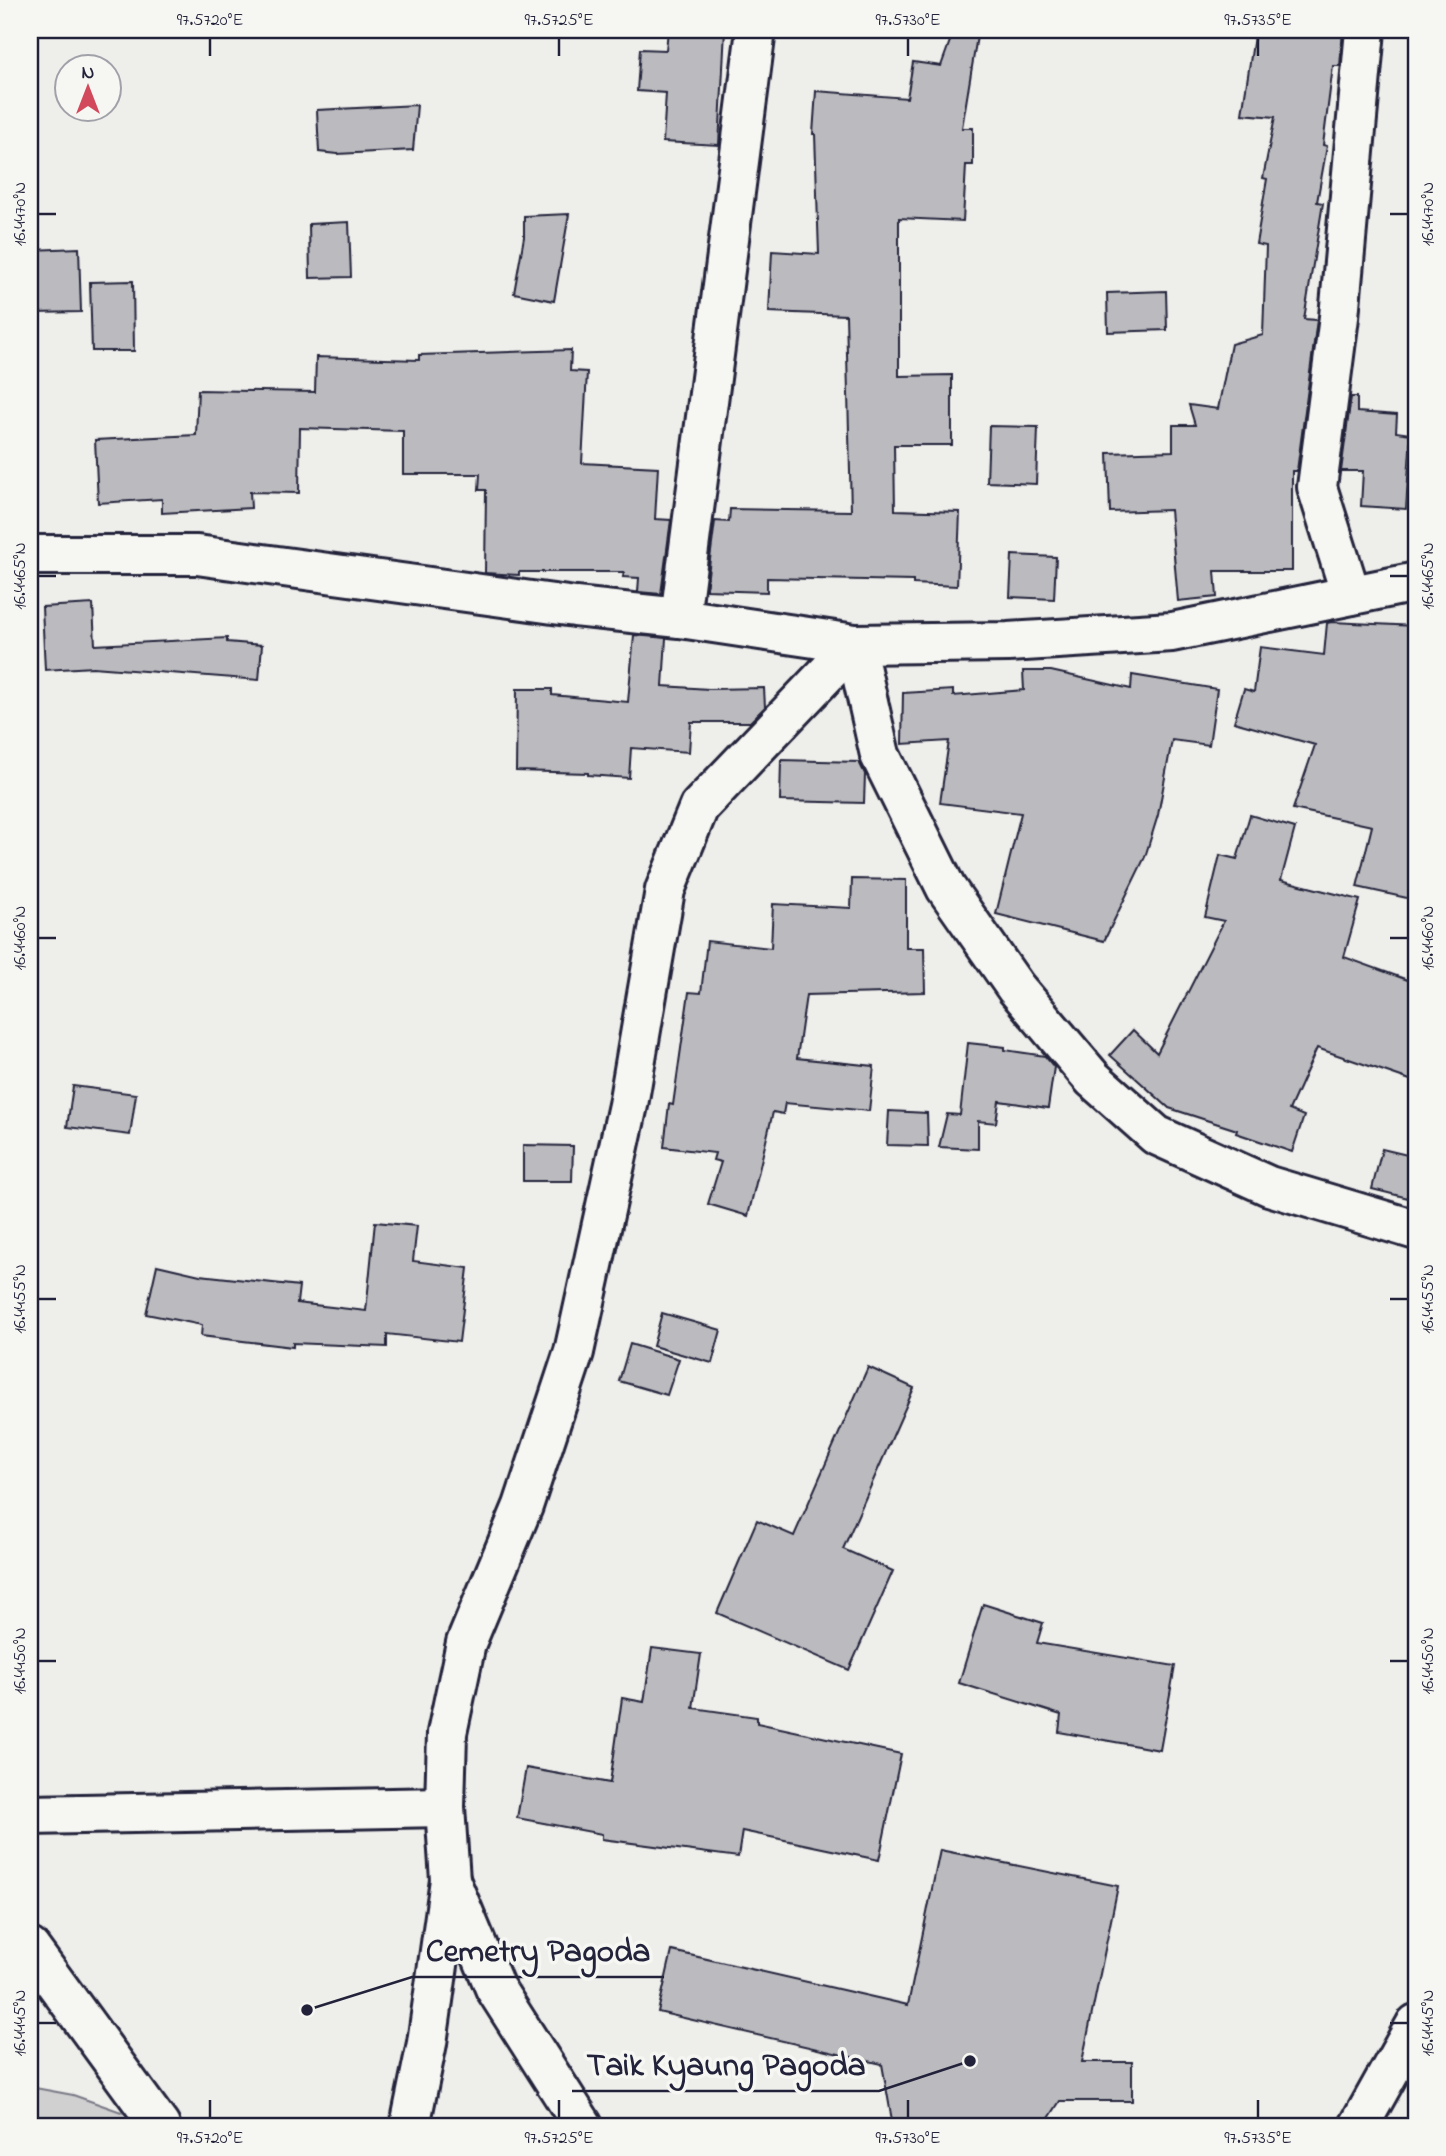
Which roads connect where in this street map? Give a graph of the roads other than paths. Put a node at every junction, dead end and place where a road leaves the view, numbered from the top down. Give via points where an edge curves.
1 (756, 30) edge
2 (1365, 30) edge
3 (30, 555) edge
4 (1416, 582) edge
5 (1351, 594) junction
6 (680, 618) junction
7 (855, 644) junction
8 (1416, 1230) edge
9 (444, 1807) junction
10 (30, 1815) edge
11 (450, 1880) junction
12 (30, 1948) edge
13 (1416, 2024) edge
14 (160, 2126) edge
15 (410, 2126) edge
16 (583, 2126) edge
17 (1359, 2126) edge

1 - 6 street
2 - 5 street via 1339,317 1317,487
3 - 6 street via 197,555
4 - 5 street
5 - 7 street via 1172,632 1008,642
6 - 7 street
7 - 8 street via 880,755 946,888 1016,988 1093,1079 1156,1135 1269,1186
7 - 9 street via 699,807 665,890 628,1105 574,1352 523,1506 466,1643 447,1733
9 - 10 street
9 - 11 street
11 - 15 street
11 - 16 street via 495,1988
12 - 14 street
13 - 17 street

